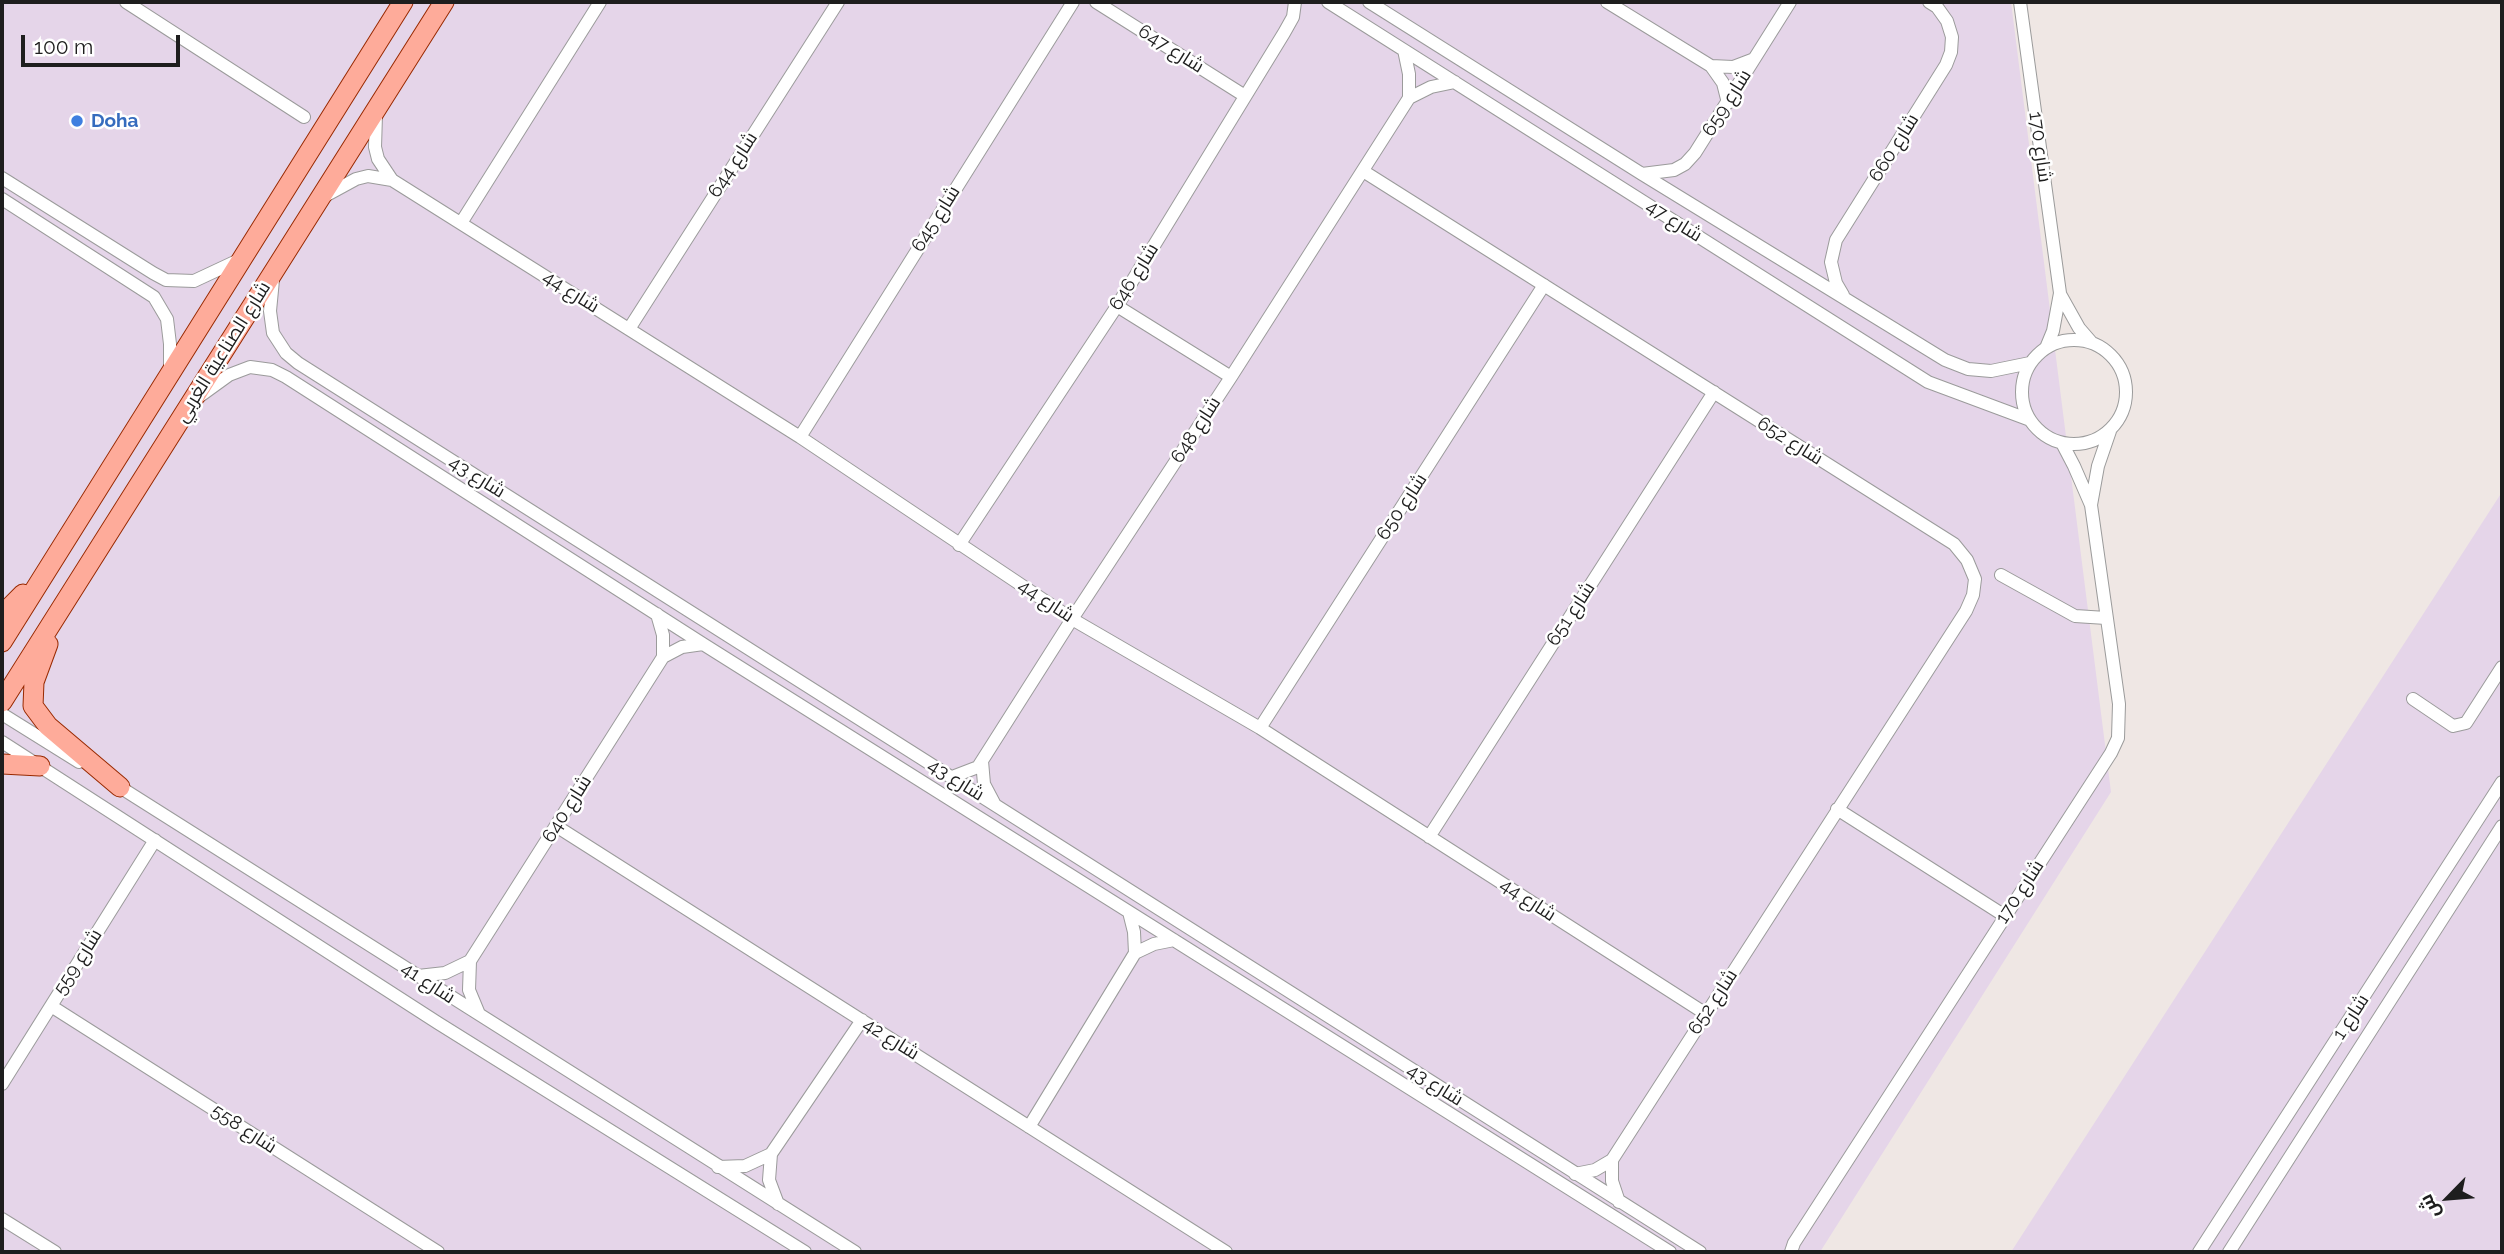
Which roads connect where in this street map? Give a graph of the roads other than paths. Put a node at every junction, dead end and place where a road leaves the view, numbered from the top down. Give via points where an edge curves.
1 (127, 2) edge
2 (444, 2) edge
3 (600, 2) edge
4 (838, 2) edge
5 (1073, 2) edge
6 (1096, 2) edge
7 (1295, 2) edge
8 (1328, 2) edge
9 (1370, 2) edge
10 (1607, 2) edge
11 (1790, 2) edge
12 (1929, 2) edge
13 (2020, 2) edge
14 (402, 3) edge
15 (1404, 50) junction
16 (1754, 59) junction
17 (1711, 66) junction
18 (1455, 82) junction
19 (1245, 96) junction
20 (1409, 98) junction
21 (1728, 103) junction
22 (377, 104) junction
23 (304, 117) dead end
24 (1363, 171) junction
25 (1642, 174) junction
26 (2, 178) edge
27 (392, 180) junction
28 (2, 200) edge
29 (317, 201) junction
30 (461, 223) junction
31 (241, 259) junction
32 (274, 272) junction
33 (1544, 285) junction
34 (2060, 293) junction
35 (1845, 299) junction
36 (1117, 306) junction
37 (629, 329) junction
38 (2092, 343) junction
39 (2046, 348) junction
40 (2030, 363) junction
41 (170, 375) junction
42 (1231, 377) junction
43 (1714, 392) junction
44 (192, 403) junction
45 (2030, 420) junction
46 (2110, 430) junction
47 (800, 437) junction
48 (2062, 443) junction
49 (2091, 505) junction
50 (959, 545) junction
51 (47, 571) junction
52 (2001, 576) dead end
53 (657, 614) junction
54 (2, 615) edge
55 (55, 618) junction
56 (2106, 618) junction
57 (1072, 619) junction
58 (2, 642) edge
59 (703, 644) junction
60 (663, 657) junction
61 (2502, 667) edge
62 (2413, 699) dead end
63 (2, 702) edge
64 (2, 714) edge
65 (1260, 728) junction
66 (2, 742) edge
67 (982, 761) junction
68 (2, 764) edge
69 (40, 766) junction
70 (952, 777) junction
71 (2502, 782) edge
72 (120, 787) junction
73 (994, 804) junction
74 (1837, 809) junction
75 (556, 826) junction
76 (2502, 826) edge
77 (1429, 837) junction
78 (155, 840) junction
79 (1129, 912) junction
80 (2005, 916) junction
81 (1174, 940) junction
82 (1135, 953) junction
83 (470, 961) junction
84 (418, 976) junction
85 (51, 1006) junction
86 (1706, 1014) junction
87 (481, 1017) junction
88 (862, 1020) junction
89 (2, 1084) edge
90 (2306, 1088) junction
91 (2326, 1102) junction
92 (1029, 1127) junction
93 (771, 1154) junction
94 (1612, 1160) junction
95 (717, 1167) junction
96 (1575, 1174) junction
97 (1619, 1202) junction
98 (778, 1205) junction
99 (2, 1219) edge
100 (1792, 1247) edge
101 (55, 1252) edge
102 (438, 1252) edge
103 (805, 1252) edge
104 (855, 1252) edge
105 (1226, 1252) edge
106 (1670, 1252) edge
107 (1700, 1252) edge
108 (1782, 1252) edge
109 (2199, 1252) edge
110 (2229, 1252) edge

1 - 23 street
2 - 22 main road, شارع الصناعية الغربي
3 - 30 street
4 - 37 street, شارع 644
5 - 47 street, شارع 645
6 - 19 street, شارع 647
7 - 19 street, شارع 646 via 1293,17
8 - 15 street, شارع 47
9 - 25 street, شارع 47
10 - 17 street
11 - 16 street, شارع 659
12 - 35 street, شارع 660 via 1947,20 1951,52 1836,240 1832,272
13 - 34 street, شارع 170
14 - 31 main road, شارع الصناعية الغربي
15 - 18 street, شارع 47
15 - 20 street
16 - 17 street via 1733,67
16 - 21 street, شارع 659
17 - 21 street via 1723,83
18 - 20 street
18 - 45 street, شارع 47 via 1928,382
19 - 36 street, شارع 646
20 - 24 street, شارع 648
21 - 25 street, شارع 659 via 1685,164
22 - 27 street, شارع 44 via 375,147
22 - 29 main road, شارع الصناعية الغربي
24 - 33 street, شارع 652
24 - 42 street, شارع 648
25 - 35 street, شارع 47
26 - 31 street via 166,280 194,281
27 - 29 street, شارع 44 via 356,179
27 - 30 street, شارع 44
28 - 41 street via 154,297 170,332
29 - 32 main road, شارع الصناعية الغربي
30 - 37 street, شارع 44
31 - 41 main road, شارع الصناعية الغربي
32 - 44 main road, شارع الصناعية الغربي
32 - 70 street, شارع 43 via 273,333 298,363
33 - 43 street, شارع 652
33 - 65 street, شارع 650
34 - 38 street, شارع 170
34 - 39 street, شارع 170
35 - 40 street, شارع 47 via 1945,360 1968,369 1991,371
36 - 42 street
36 - 50 street, شارع 646
37 - 47 street, شارع 44
38 - 39 street via 2060,341
38 - 46 street via 2113,357 2125,381 2124,407
39 - 40 street
40 - 45 street via 2022,386
41 - 51 main road, شارع الصناعية الغربي
42 - 57 street, شارع 648
43 - 74 street, شارع 652 via 1954,544 1968,560 1975,579 1966,611
43 - 77 street, شارع 651
44 - 53 street, شارع 43 via 239,370 272,370
44 - 55 main road, شارع الصناعية الغربي
45 - 48 street
46 - 48 street via 2088,443
46 - 49 street, شارع 170
47 - 50 street, شارع 44
48 - 49 street, شارع 170
49 - 56 street, شارع 170
50 - 57 street, شارع 44
51 - 54 main road
51 - 58 main road, شارع الصناعية الغربي
52 - 56 street via 2075,616
53 - 59 street, شارع 43
53 - 60 street
55 - 63 main road, شارع الصناعية الغربي
55 - 72 main road via 34,682 33,706 48,726
56 - 80 street, شارع 170 via 2119,704 2118,737
57 - 65 street, شارع 44
57 - 67 street, شارع 648
59 - 60 street via 682,647
59 - 79 street, شارع 43
60 - 75 street, شارع 640
61 - 62 street via 2466,723 2453,726
64 - 72 street, شارع 41
65 - 77 street, شارع 44
66 - 69 street, شارع 41
67 - 70 street, شارع 648 via 970,772
67 - 73 street via 984,784
68 - 69 main road
69 - 78 street, شارع 41
70 - 73 street, شارع 43
71 - 90 street, شارع 1
72 - 84 street, شارع 41
73 - 96 street, شارع 43
74 - 80 street
74 - 86 street, شارع 652
75 - 83 street, شارع 640
75 - 88 street, شارع 42
76 - 91 street, شارع 1
77 - 86 street, شارع 44
78 - 85 street, شارع 559
78 - 103 street, شارع 41
79 - 81 street, شارع 43
79 - 82 street
80 - 100 street, شارع 170
81 - 82 street
81 - 106 street, شارع 43
82 - 92 street
83 - 84 street via 445,973
83 - 87 street via 469,990
84 - 87 street, شارع 41
85 - 89 street, شارع 559
85 - 102 street, شارع 558
86 - 94 street, شارع 652
87 - 95 street, شارع 41
88 - 92 street, شارع 42
88 - 93 street
90 - 91 street
90 - 109 street, شارع 1
91 - 110 street, شارع 1
92 - 105 street, شارع 42
93 - 95 street via 745,1166
93 - 98 street via 769,1180
94 - 96 street
94 - 97 street
95 - 98 street, شارع 41
96 - 97 street, شارع 43
97 - 107 street, شارع 43
98 - 104 street, شارع 41
99 - 101 street
100 - 108 street, شارع 170

